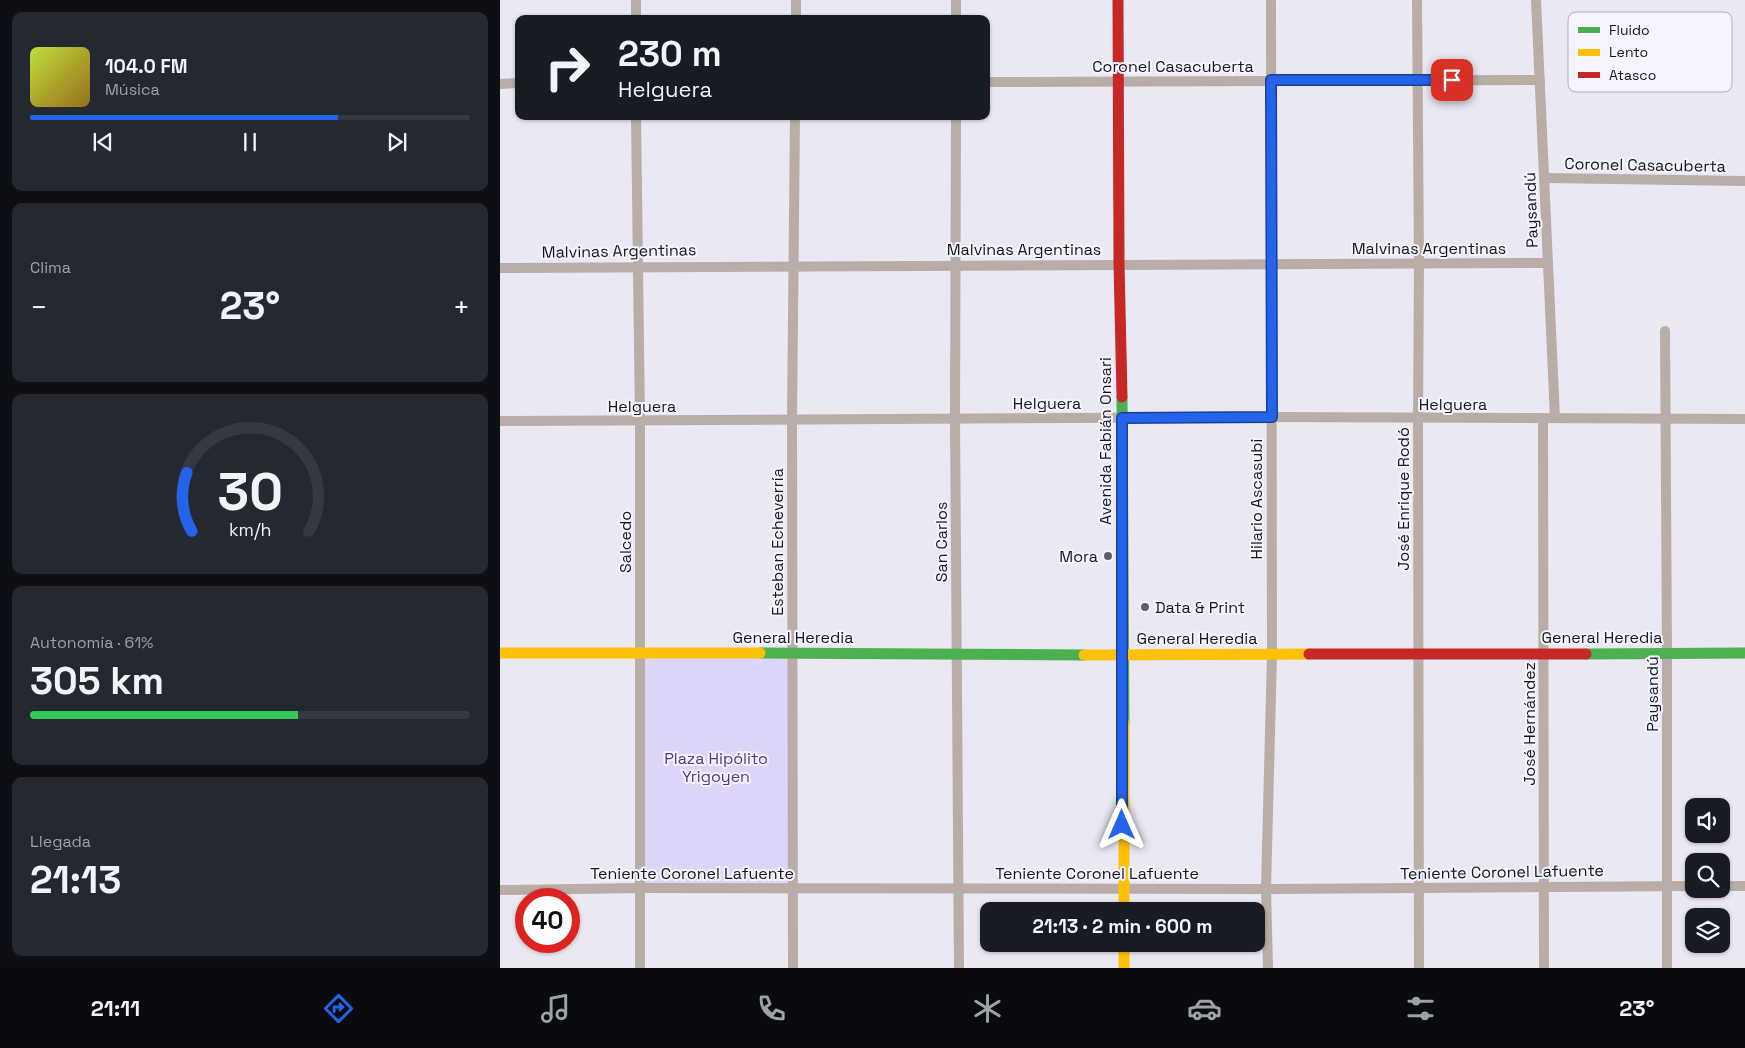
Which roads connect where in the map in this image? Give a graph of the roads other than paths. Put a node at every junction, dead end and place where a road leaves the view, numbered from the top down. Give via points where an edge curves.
1 (636, 0) edge
2 (796, 0) edge
3 (956, 0) edge
4 (1118, 0) edge
5 (1271, 0) edge
6 (1417, 0) edge
7 (1536, 0) edge
8 (636, 15) edge
9 (796, 15) edge
10 (956, 15) edge
11 (1271, 80) junction
12 (1417, 80) junction
13 (1540, 80) junction
14 (1119, 81) junction
15 (990, 82) edge
16 (515, 83) edge
17 (500, 84) edge
18 (636, 120) edge
19 (796, 120) edge
20 (956, 120) edge
21 (1545, 178) junction
22 (1745, 181) edge
23 (1119, 263) junction
24 (1420, 263) junction
25 (1548, 263) junction
26 (1270, 264) junction
27 (794, 265) junction
28 (956, 265) junction
29 (637, 266) junction
30 (500, 268) edge
31 (1665, 331) dead end
32 (1272, 417) junction
33 (955, 418) junction
34 (1122, 418) junction
35 (1556, 418) junction
36 (792, 419) junction
37 (1418, 419) junction
38 (1543, 419) junction
39 (1665, 420) junction
40 (1745, 420) edge
41 (500, 421) edge
42 (640, 421) junction
43 (640, 652) junction
44 (1420, 653) junction
45 (1544, 653) junction
46 (1668, 653) junction
47 (1745, 653) edge
48 (500, 654) edge
49 (792, 654) junction
50 (956, 654) junction
51 (1272, 654) junction
52 (1122, 655) junction
53 (1544, 886) junction
54 (1666, 886) junction
55 (1685, 886) edge
56 (1730, 886) edge
57 (1745, 886) edge
58 (640, 888) junction
59 (793, 888) junction
60 (960, 888) junction
61 (1123, 888) junction
62 (1419, 888) junction
63 (1266, 889) junction
64 (500, 890) edge
65 (1124, 902) edge
66 (1124, 952) edge
67 (640, 968) edge
68 (793, 968) edge
69 (959, 968) edge
70 (1124, 968) edge
71 (1268, 968) edge
72 (1419, 968) edge
73 (1544, 968) edge
74 (1666, 968) edge

1 - 8 street
2 - 9 street
3 - 10 street
4 - 14 street, Avenida Fabián Onsari
5 - 11 street, Hilario Ascasubi
6 - 12 street, José Enrique Rodó
7 - 13 street, Paysandú
11 - 12 street, Coronel Casacuberta
11 - 14 street, Coronel Casacuberta
11 - 26 street, Hilario Ascasubi
12 - 13 street, Coronel Casacuberta
12 - 24 street, José Enrique Rodó
13 - 21 street, Paysandú
14 - 15 street, Coronel Casacuberta
14 - 23 street, Avenida Fabián Onsari
16 - 17 street
18 - 29 street, Salcedo
19 - 27 street, Esteban Echeverría
20 - 28 street, San Carlos
21 - 22 street, Coronel Casacuberta
21 - 25 street, Paysandú
23 - 26 street, Malvinas Argentinas
23 - 28 street, Malvinas Argentinas
23 - 34 street, Avenida Fabián Onsari
24 - 25 street, Malvinas Argentinas
24 - 26 street, Malvinas Argentinas
24 - 37 street, José Enrique Rodó
25 - 35 street, Paysandú
26 - 32 street, Hilario Ascasubi
27 - 28 street, Malvinas Argentinas
27 - 29 street, Malvinas Argentinas
27 - 36 street, Esteban Echeverría
28 - 33 street, San Carlos
29 - 30 street, Malvinas Argentinas
29 - 42 street, Salcedo
31 - 39 street, Paysandú
32 - 34 street, Helguera
32 - 37 street, Helguera
32 - 51 street, Hilario Ascasubi
33 - 34 street, Helguera
33 - 36 street, Helguera
33 - 50 street, San Carlos
34 - 52 street, Avenida Fabián Onsari
35 - 38 street, Helguera
35 - 39 street, Helguera
36 - 42 street, Helguera
36 - 49 street, Esteban Echeverría
37 - 38 street, Helguera
37 - 44 street, José Enrique Rodó
38 - 45 street, José Hernández
39 - 40 street, Helguera
39 - 46 street, Paysandú
41 - 42 street, Helguera
42 - 43 street, Salcedo
43 - 48 street, General Heredia
43 - 49 street, General Heredia
43 - 58 street, Salcedo
44 - 45 street, General Heredia
44 - 51 street, General Heredia
44 - 62 street, José Enrique Rodó
45 - 46 street, General Heredia
45 - 53 street, José Hernández
46 - 47 street, General Heredia
46 - 54 street, Paysandú
49 - 50 street, General Heredia
49 - 59 street, Esteban Echeverría
50 - 52 street, General Heredia
50 - 60 street, San Carlos
51 - 52 street, General Heredia
51 - 63 street, Hilario Ascasubi
52 - 61 street, Avenida Fabián Onsari
53 - 54 street, Teniente Coronel Lafuente
53 - 62 street, Teniente Coronel Lafuente
53 - 73 street, José Hernández
54 - 55 street, Teniente Coronel Lafuente
54 - 74 street, Paysandú
56 - 57 street
58 - 59 street, Teniente Coronel Lafuente
58 - 64 street, Teniente Coronel Lafuente
58 - 67 street, Salcedo
59 - 60 street, Teniente Coronel Lafuente
59 - 68 street, Esteban Echeverría
60 - 61 street, Teniente Coronel Lafuente
60 - 69 street, San Carlos
61 - 63 street, Teniente Coronel Lafuente
61 - 65 street, Avenida Fabián Onsari
62 - 63 street, Teniente Coronel Lafuente
62 - 72 street, José Enrique Rodó
63 - 71 street, Hilario Ascasubi
66 - 70 street

